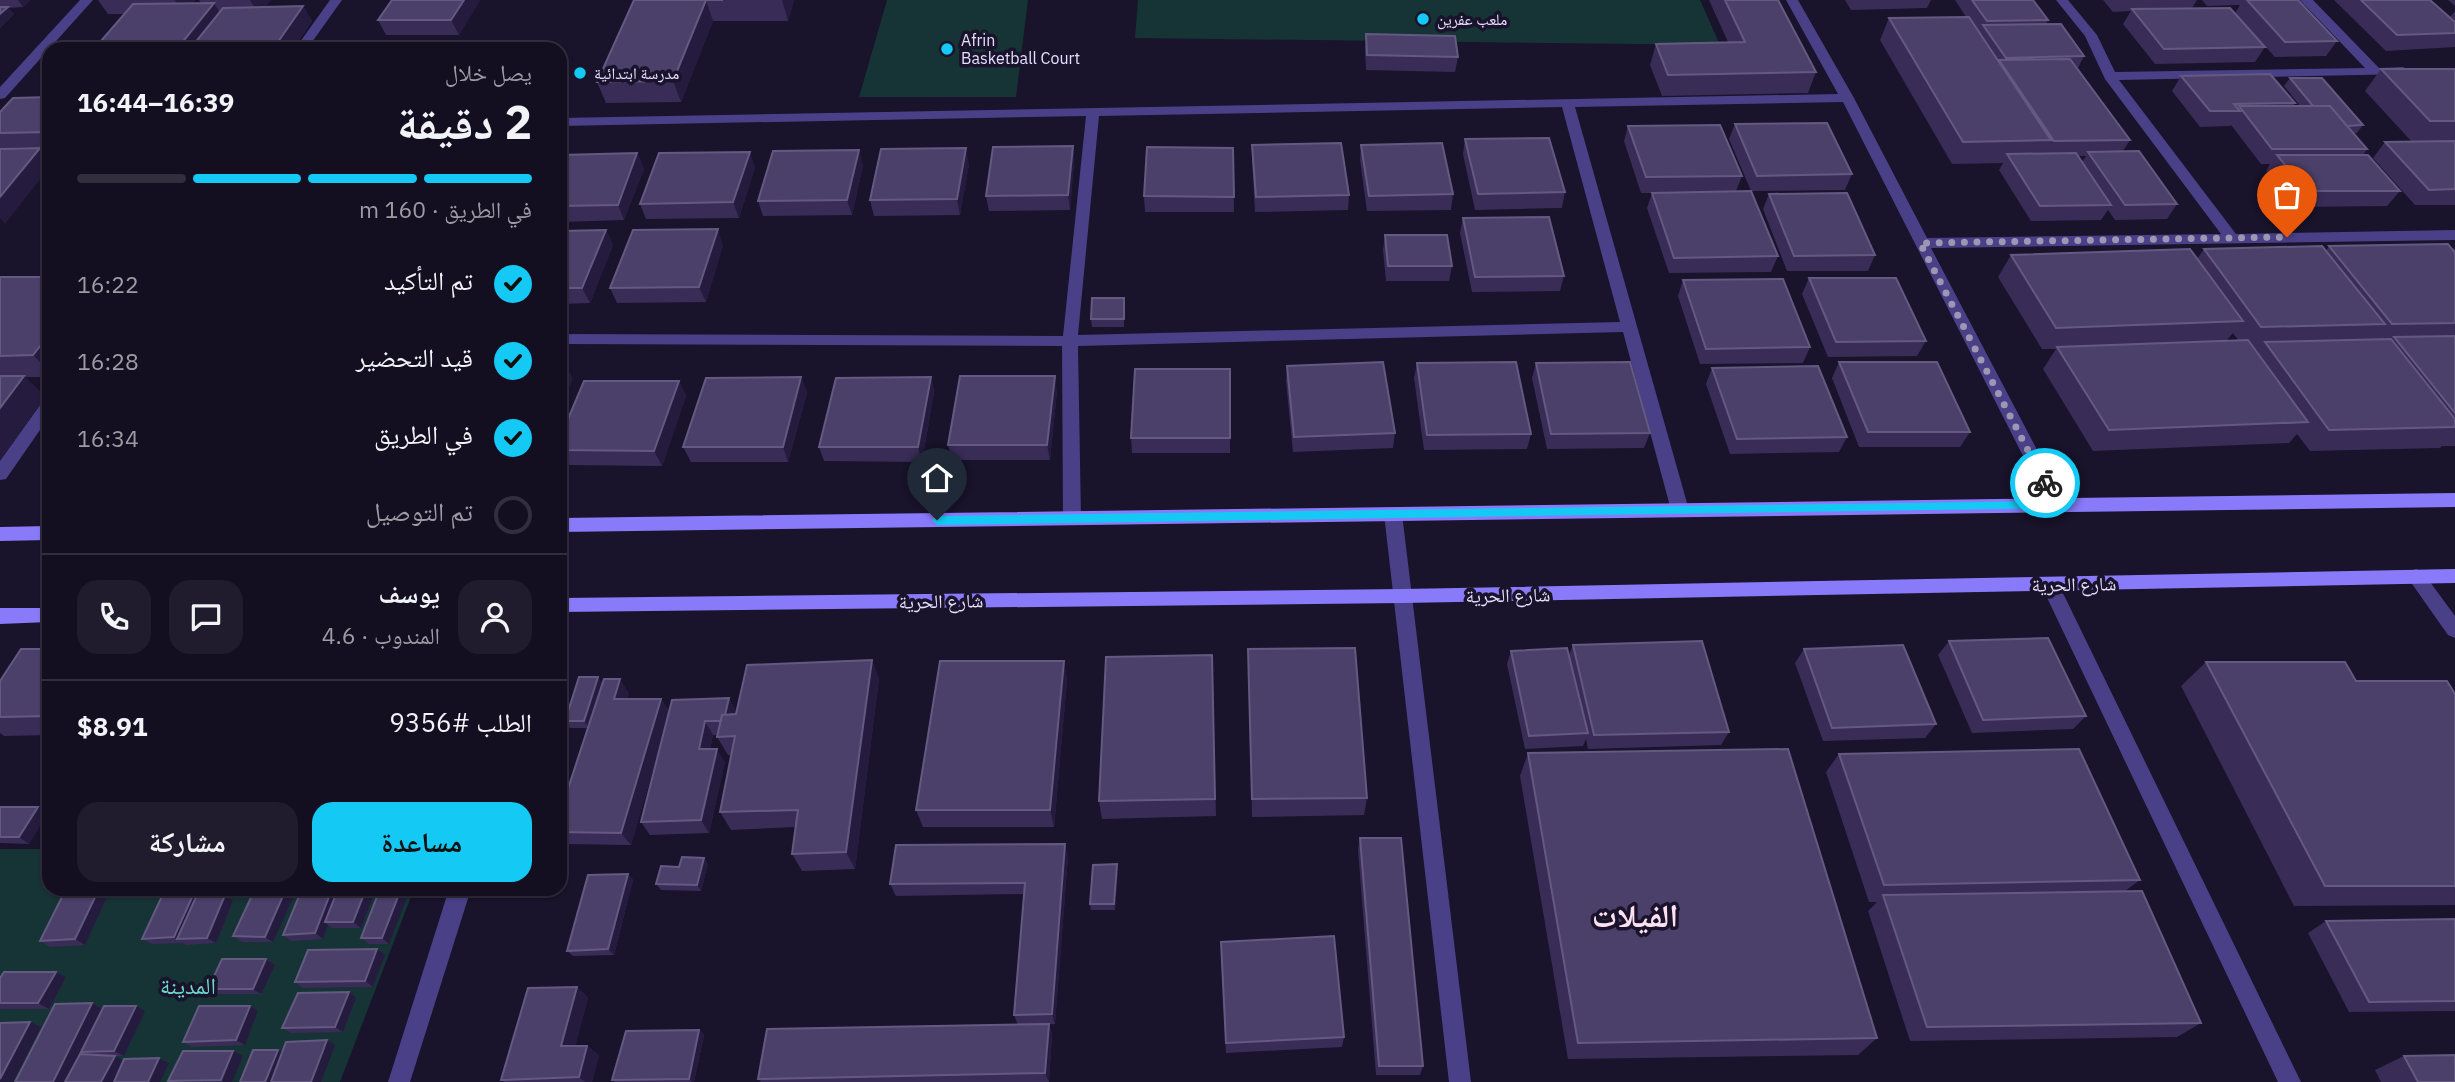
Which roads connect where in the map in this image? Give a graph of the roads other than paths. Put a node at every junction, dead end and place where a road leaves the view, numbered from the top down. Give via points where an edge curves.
1 (87, 0) edge
2 (336, 0) edge
3 (1792, 0) edge
4 (2062, 0) edge
5 (2306, 0) edge
6 (49, 42) edge
7 (306, 42) edge
8 (42, 49) edge
9 (2416, 71) edge
10 (2376, 72) junction
11 (2110, 76) junction
12 (0, 95) edge
13 (1847, 98) junction
14 (1568, 104) junction
15 (1093, 113) junction
16 (567, 122) edge
17 (2455, 235) edge
18 (2232, 238) junction
19 (1920, 243) junction
20 (1629, 327) junction
21 (567, 339) edge
22 (1070, 341) junction
23 (42, 415) edge
24 (0, 474) edge
25 (2455, 500) edge
26 (2057, 505) junction
27 (1680, 510) junction
28 (1393, 514) junction
29 (1072, 519) junction
30 (567, 526) edge
31 (42, 533) edge
32 (0, 534) edge
33 (2416, 576) junction
34 (2455, 576) edge
35 (2050, 585) junction
36 (1402, 596) junction
37 (567, 605) edge
38 (42, 615) edge
39 (0, 616) edge
40 (2455, 630) edge
41 (458, 896) edge
42 (399, 1082) edge
43 (1460, 1082) edge
44 (2290, 1082) edge

1 - 6 street
2 - 7 street
3 - 13 street
4 - 11 street via 2091,35
5 - 10 street
8 - 12 street
9 - 10 street
10 - 11 street
11 - 18 street
13 - 14 street
13 - 19 street
14 - 15 street
14 - 20 street
15 - 16 street
15 - 22 street
17 - 18 street
18 - 19 street
19 - 26 street
20 - 22 street
20 - 27 street
21 - 22 street
22 - 29 street
23 - 24 street
25 - 26 main road
26 - 27 main road
27 - 28 main road
28 - 29 main road
28 - 36 street
29 - 30 main road
31 - 32 main road
33 - 34 main road, شارع الحرية
33 - 35 main road, شارع الحرية
33 - 40 street
35 - 36 main road, شارع الحرية
35 - 44 street
36 - 37 main road, شارع الحرية
36 - 43 street
38 - 39 main road
41 - 42 street

